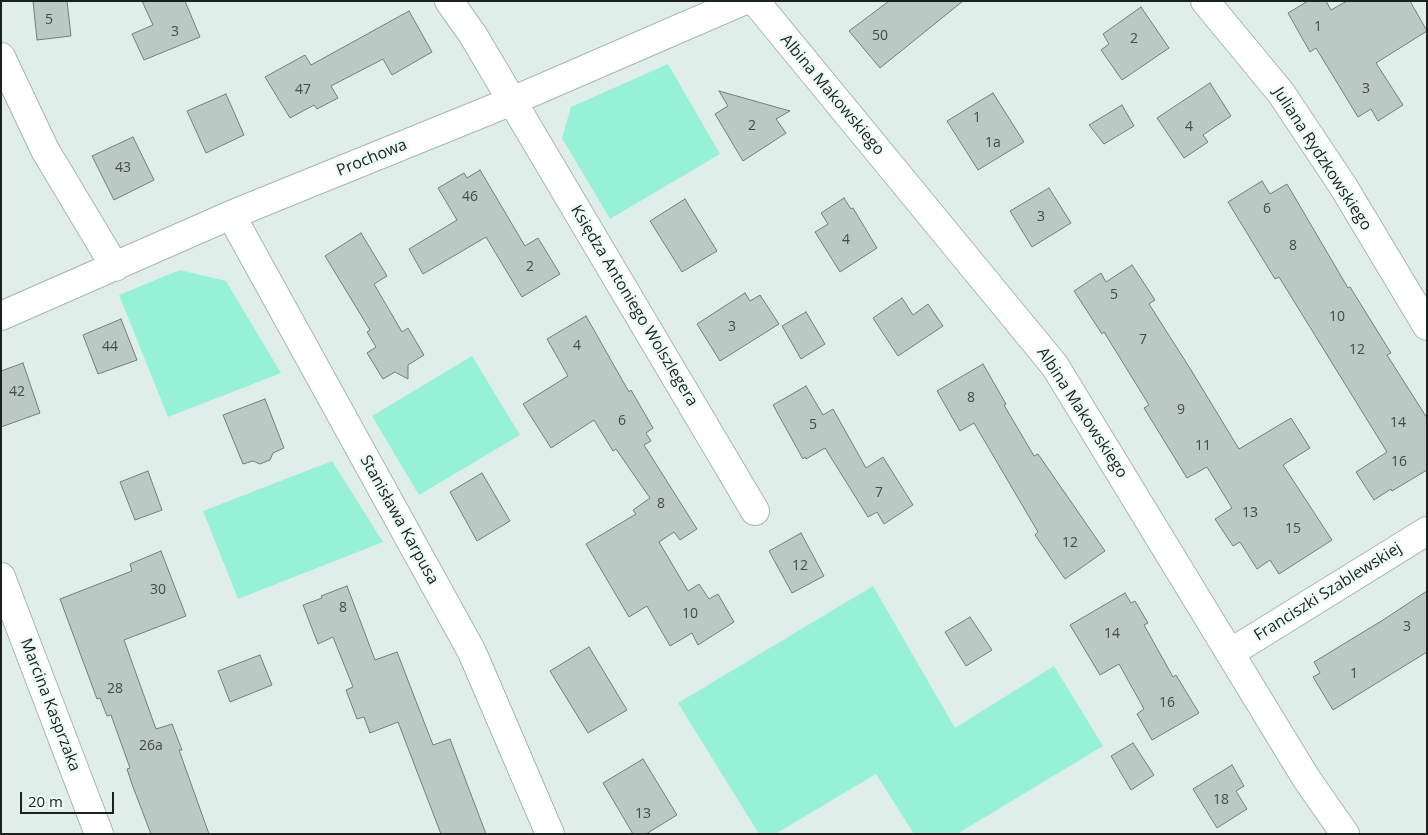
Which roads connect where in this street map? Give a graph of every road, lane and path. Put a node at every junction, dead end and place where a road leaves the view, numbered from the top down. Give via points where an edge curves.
1 (449, 1) edge
2 (743, 1) edge
3 (755, 1) edge
4 (1205, 1) edge
5 (1, 58) edge
6 (512, 101) junction
7 (231, 215) junction
8 (115, 267) junction
9 (1, 316) edge
10 (1427, 326) edge
11 (755, 511) dead end
12 (1427, 531) edge
13 (1, 577) edge
14 (1230, 652) junction
15 (99, 834) edge
16 (550, 834) edge
17 (1344, 834) edge

1 - 6 street, Księdza Antoniego Wolszlegera
2 - 6 street, Prochowa
3 - 14 street, Albina Makowskiego via 1055,366
4 - 10 street, Juliana Rydzkowskiego via 1286,101 1343,186
5 - 8 street via 45,150
6 - 7 street, Prochowa
6 - 11 street, Księdza Antoniego Wolszlegera
7 - 8 street, Prochowa
7 - 16 street, Stanisława Karpusa via 472,652
8 - 9 street, Prochowa
12 - 14 street, Franciszki Szablewskiej
13 - 15 street, Marcina Kasprzaka
14 - 17 street, Albina Makowskiego

